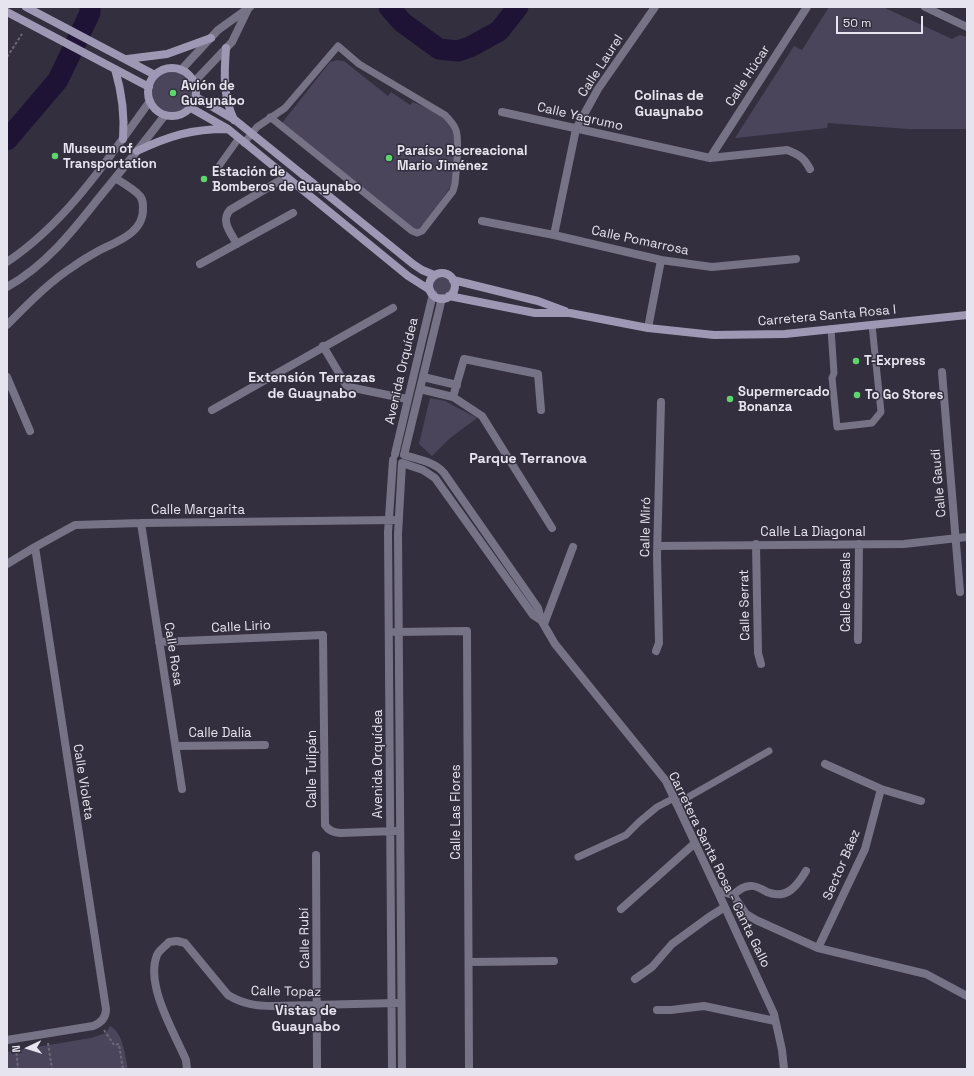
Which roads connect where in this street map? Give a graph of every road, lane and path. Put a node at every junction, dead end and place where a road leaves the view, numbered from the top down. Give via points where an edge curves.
1 (655, 7) edge
2 (806, 7) edge
3 (925, 7) edge
4 (28, 8) edge
5 (250, 8) edge
6 (7, 12) edge
7 (967, 27) edge
8 (22, 34) dead end
9 (211, 38) junction
10 (226, 48) junction
11 (7, 57) edge
12 (126, 59) junction
13 (115, 69) junction
14 (181, 70) junction
15 (156, 75) junction
16 (194, 82) junction
17 (149, 87) junction
18 (196, 97) junction
19 (150, 101) junction
20 (191, 108) junction
21 (502, 112) dead end
22 (165, 115) junction
23 (270, 117) junction
24 (235, 120) junction
25 (228, 129) junction
26 (576, 129) junction
27 (251, 134) junction
28 (123, 139) junction
29 (241, 140) junction
30 (137, 151) junction
31 (710, 158) junction
32 (219, 166) dead end
33 (810, 169) dead end
34 (286, 177) junction
35 (115, 178) junction
36 (293, 213) dead end
37 (482, 221) dead end
38 (554, 235) junction
39 (237, 244) junction
40 (796, 259) dead end
41 (661, 260) junction
42 (7, 262) edge
43 (200, 264) dead end
44 (434, 275) junction
45 (454, 280) junction
46 (7, 287) edge
47 (431, 292) junction
48 (446, 297) junction
49 (392, 308) dead end
50 (570, 313) junction
51 (967, 315) edge
52 (7, 325) edge
53 (872, 325) junction
54 (648, 328) junction
55 (831, 330) junction
56 (323, 346) junction
57 (942, 372) dead end
58 (7, 377) edge
59 (423, 377) junction
60 (457, 385) junction
61 (420, 389) junction
62 (15, 396) junction
63 (453, 397) junction
64 (407, 399) junction
65 (7, 401) edge
66 (661, 402) dead end
67 (212, 410) dead end
68 (542, 410) dead end
69 (30, 431) dead end
70 (394, 457) junction
71 (403, 459) junction
72 (389, 520) junction
73 (399, 520) junction
74 (141, 523) junction
75 (552, 528) dead end
76 (967, 537) edge
77 (956, 538) junction
78 (756, 544) junction
79 (858, 544) junction
80 (573, 546) dead end
81 (658, 546) junction
82 (35, 547) junction
83 (7, 564) edge
84 (960, 592) dead end
85 (542, 622) junction
86 (389, 632) junction
87 (400, 632) junction
88 (323, 634) joint
89 (858, 640) dead end
90 (159, 642) junction
91 (656, 651) dead end
92 (761, 664) dead end
93 (265, 745) dead end
94 (176, 746) junction
95 (769, 750) dead end
96 (825, 764) dead end
97 (182, 789) dead end
98 (881, 789) junction
99 (675, 801) junction
100 (921, 801) dead end
101 (400, 830) junction
102 (390, 831) junction
103 (695, 843) junction
104 (316, 855) dead end
105 (578, 857) dead end
106 (806, 871) dead end
107 (718, 890) junction
108 (733, 895) junction
109 (725, 908) junction
110 (621, 909) dead end
111 (818, 948) junction
112 (554, 961) dead end
113 (469, 962) junction
114 (635, 979) dead end
115 (967, 996) edge
116 (391, 1003) junction
117 (400, 1003) junction
118 (318, 1004) junction
119 (658, 1010) dead end
120 (101, 1021) junction
121 (776, 1021) junction
122 (46, 1034) junction
123 (11, 1039) edge
124 (18, 1068) edge
125 (12, 1069) edge
126 (52, 1069) edge
127 (123, 1069) edge
128 (187, 1069) edge
129 (317, 1069) edge
130 (392, 1069) edge
131 (402, 1069) edge
132 (469, 1069) edge
133 (784, 1069) edge

1 - 26 street, Calle Laurel via 598,89
2 - 31 street, Calle Húcar
3 - 7 street
4 - 12 street
5 - 9 street via 218,30
5 - 10 street via 232,42
6 - 13 street
8 - 11 path
9 - 12 street via 168,54
9 - 14 street
10 - 16 street
10 - 24 street via 224,82 228,104
12 - 15 street
13 - 17 street
13 - 28 street via 122,96
14 - 15 street via 168,68
14 - 16 street via 189,74
15 - 17 street
16 - 18 street
17 - 19 street
18 - 20 street
18 - 24 street
19 - 22 street
19 - 28 street
20 - 22 street via 179,115
20 - 25 street
21 - 26 street, Calle Yagrumo
22 - 30 street
23 - 23 lane via 285,108 338,46 359,64 445,115 453,124 457,139 453,191 422,231 412,231
23 - 27 lane
24 - 27 street
25 - 29 street
25 - 30 street via 187,132
26 - 31 street, Calle Yagrumo
26 - 38 street, Calle Laurel
27 - 29 lane
27 - 44 street via 413,264
28 - 42 street via 56,222 32,245
29 - 32 lane
29 - 34 street
30 - 35 street
31 - 33 street, Calle Yagrumo via 787,150 806,161
34 - 39 street via 230,210 226,222
34 - 47 street
35 - 46 street via 54,251
35 - 52 street via 140,195 143,200 142,218 136,228 117,243 74,266 49,285
36 - 39 street
37 - 38 street, Calle Pomarrosa
38 - 41 street, Calle Pomarrosa
39 - 43 street
40 - 41 street, Calle Pomarrosa via 712,267
41 - 54 street
44 - 45 street via 444,273
44 - 47 street via 430,281
45 - 48 street via 455,288
45 - 50 street, Carretera Santa Rosa I via 538,301
47 - 48 street via 437,298
47 - 64 street, Avenida Orquídea
48 - 50 street, Carretera Santa Rosa I via 535,313
48 - 59 street, Avenida Orquídea
49 - 56 street
50 - 54 street, Carretera Santa Rosa I
51 - 53 street, Carretera Santa Rosa I
53 - 55 street, Carretera Santa Rosa I
53 - 55 lane via 881,412 872,423 837,427
54 - 55 street, Carretera Santa Rosa I via 714,335
56 - 64 street via 349,387
56 - 67 street
57 - 77 street, Calle Gaudí
58 - 62 street
59 - 60 street
59 - 61 street, Avenida Orquídea
60 - 63 street
60 - 68 street via 464,359 538,374
61 - 63 street
61 - 71 street, Avenida Orquídea
62 - 65 street
62 - 69 street
63 - 75 street via 482,416
64 - 70 street, Avenida Orquídea
66 - 81 street, Calle Miró
70 - 71 street, Carretera Santa Rosa - Canta Gallo via 401,452
70 - 72 street, Avenida Orquídea
71 - 73 street, Avenida Orquídea
71 - 85 street, Carretera Santa Rosa - Canta Gallo via 440,468 538,608
72 - 73 street, Calle Margarita
72 - 74 street, Calle Margarita
72 - 86 street, Avenida Orquídea
73 - 87 street, Avenida Orquídea
74 - 82 street, Calle Margarita via 75,525
74 - 90 street, Calle Rosa
76 - 77 street, Calle La Diagonal
77 - 79 street, Calle La Diagonal via 904,544
77 - 84 street, Calle Gaudí
78 - 79 street, Calle La Diagonal
78 - 81 street, Calle La Diagonal
78 - 92 street, Calle Serrat via 758,653
79 - 89 street, Calle Cassals
80 - 85 street
81 - 91 street, Calle Miró
82 - 83 street, Calle Margarita
82 - 120 street, Calle Violeta via 106,1009
85 - 99 street, Carretera Santa Rosa - Canta Gallo via 555,644 666,781
86 - 87 street, Calle Las Flores
86 - 102 street, Avenida Orquídea
87 - 101 street, Avenida Orquídea
87 - 113 street, Calle Las Flores via 466,632
88 - 90 street, Calle Lirio
88 - 102 street, Calle Tulipán via 325,825 333,832 340,833
90 - 94 street, Calle Rosa
93 - 94 street, Calle Dalia
94 - 97 street, Calle Rosa
95 - 99 lane
96 - 98 street
98 - 100 street
98 - 111 street, Sector Báez via 865,850
99 - 103 street, Carretera Santa Rosa - Canta Gallo
99 - 105 lane via 657,807 626,835
101 - 102 street, Calle Tulipán
101 - 117 street, Avenida Orquídea
102 - 116 street, Avenida Orquídea
103 - 107 street, Carretera Santa Rosa - Canta Gallo
103 - 110 street
104 - 118 street, Calle Rubí
106 - 108 street via 798,884 786,894 778,895 750,886
107 - 108 street
107 - 109 street, Carretera Santa Rosa - Canta Gallo
108 - 111 street via 746,914
109 - 114 street via 672,944 652,967
109 - 121 street, Carretera Santa Rosa - Canta Gallo
111 - 115 street via 926,974
112 - 113 street
113 - 132 street, Calle Las Flores
116 - 117 street, Calle Topaz
116 - 118 street, Calle Topaz
116 - 130 street, Avenida Orquídea
117 - 131 street, Avenida Orquídea
118 - 128 street, Calle Topaz via 259,1006 238,1000 228,995 185,943 169,942 158,954 154,978 157,993 186,1060
118 - 129 street, Calle Rubí
119 - 121 street via 704,1006
120 - 122 street via 93,1026
120 - 127 path via 114,1046 119,1044
121 - 133 street, Carretera Santa Rosa - Canta Gallo
122 - 123 street
122 - 126 path
123 - 124 path
124 - 125 path

